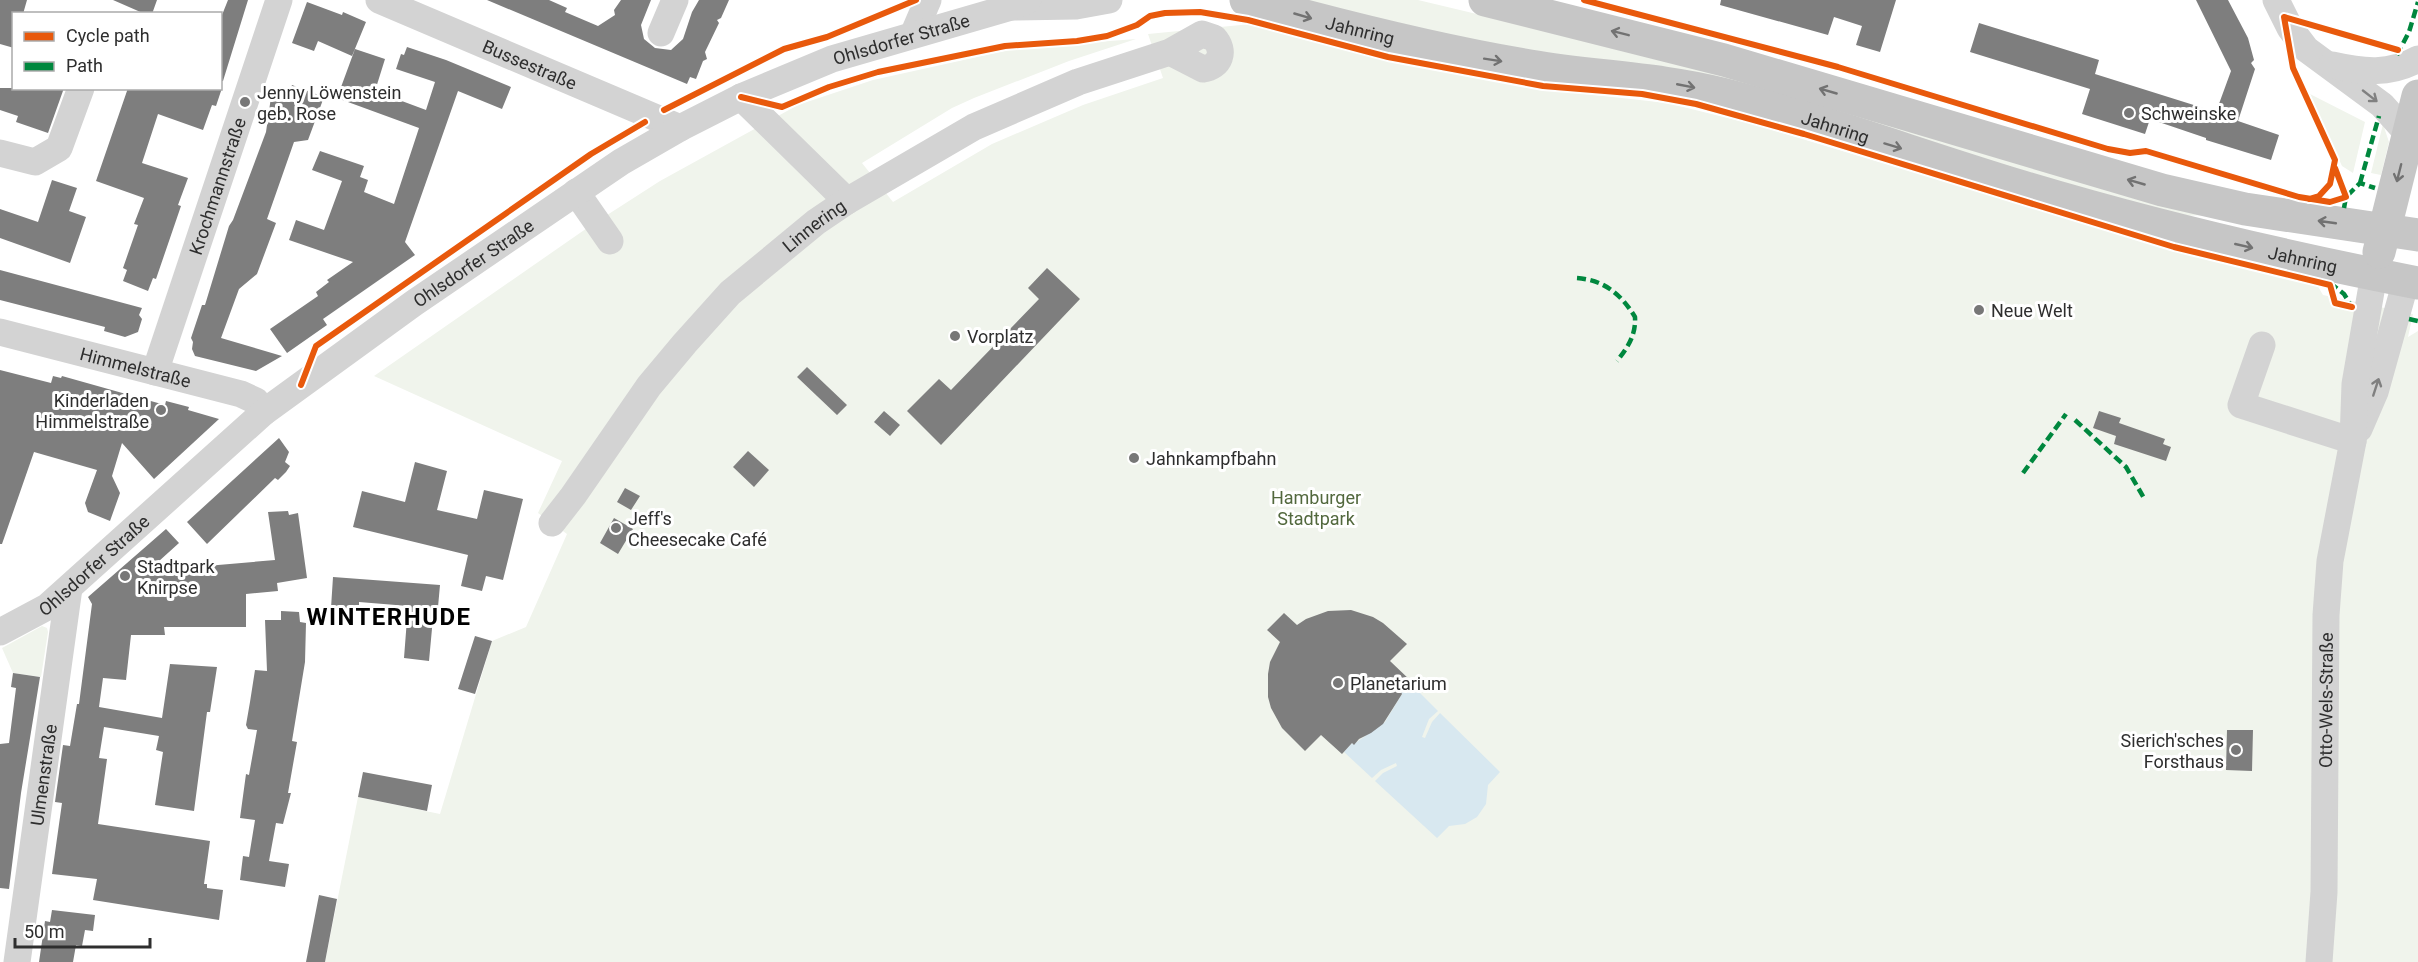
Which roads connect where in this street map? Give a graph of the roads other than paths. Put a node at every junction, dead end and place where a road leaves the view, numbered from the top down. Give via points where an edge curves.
1 (279, 0) edge
2 (379, 0) edge
3 (675, 0) edge
4 (928, 0) edge
5 (1110, 0) edge
6 (1246, 0) edge
7 (1485, 0) edge
8 (2276, 0) edge
9 (1020, 4) edge
10 (661, 33) dead end
11 (913, 35) junction
12 (1170, 52) dead end
13 (2418, 59) edge
14 (2325, 63) junction
15 (80, 90) edge
16 (2418, 96) edge
17 (741, 97) junction
18 (680, 128) junction
19 (2408, 134) junction
20 (0, 153) edge
21 (576, 192) junction
22 (847, 201) junction
23 (2384, 231) junction
24 (2418, 235) edge
25 (610, 241) dead end
26 (2418, 242) edge
27 (2374, 274) junction
28 (2412, 282) edge
29 (0, 332) edge
30 (2262, 345) dead end
31 (155, 372) junction
32 (264, 412) junction
33 (2353, 441) junction
34 (552, 523) dead end
35 (69, 588) junction
36 (0, 632) edge
37 (12, 954) edge
38 (2319, 962) edge

1 - 31 street, Krochmannstraße
2 - 18 street, Bussestraße
3 - 10 street
4 - 11 street
5 - 9 street, Ohlsdorfer Straße via 1076,6
6 -> 27 main road, Jahnring via 1474,57 1644,79 1717,93 2187,232
23 -> 7 main road, Jahnring via 2245,209 2172,192 1724,60
8 - 14 street via 2298,40
9 - 11 street, Ohlsdorfer Straße
11 - 17 street, Ohlsdorfer Straße via 832,59
12 - 22 street, Linnering via 1078,82 974,127
13 - 14 street via 2382,71
14 -> 19 street via 2382,105
15 - 20 street via 59,148 35,162
16 - 19 main road, Otto-Wels-Straße
17 - 18 street, Ohlsdorfer Straße
17 - 22 street
18 - 21 street, Ohlsdorfer Straße
19 -> 23 main road, Otto-Wels-Straße
21 - 25 street
21 - 32 street, Ohlsdorfer Straße
22 - 34 street, Linnering via 730,293 649,386
23 - 24 main road, Jahnring
23 - 27 main road, Otto-Wels-Straße
26 - 28 main road, Otto-Wels-Straße
27 - 28 main road, Jahnring
27 - 33 street, Otto-Wels-Straße via 2355,384
33 -> 28 street, Otto-Wels-Straße via 2376,392
29 - 31 street, Himmelstraße
30 - 33 street via 2241,405
31 - 32 street, Himmelstraße via 241,394 256,401
32 - 35 street, Ohlsdorfer Straße
33 - 38 street, Otto-Wels-Straße via 2330,561 2326,615 2324,892
35 - 36 street, Ohlsdorfer Straße via 47,607
35 - 37 street, Ulmenstraße

